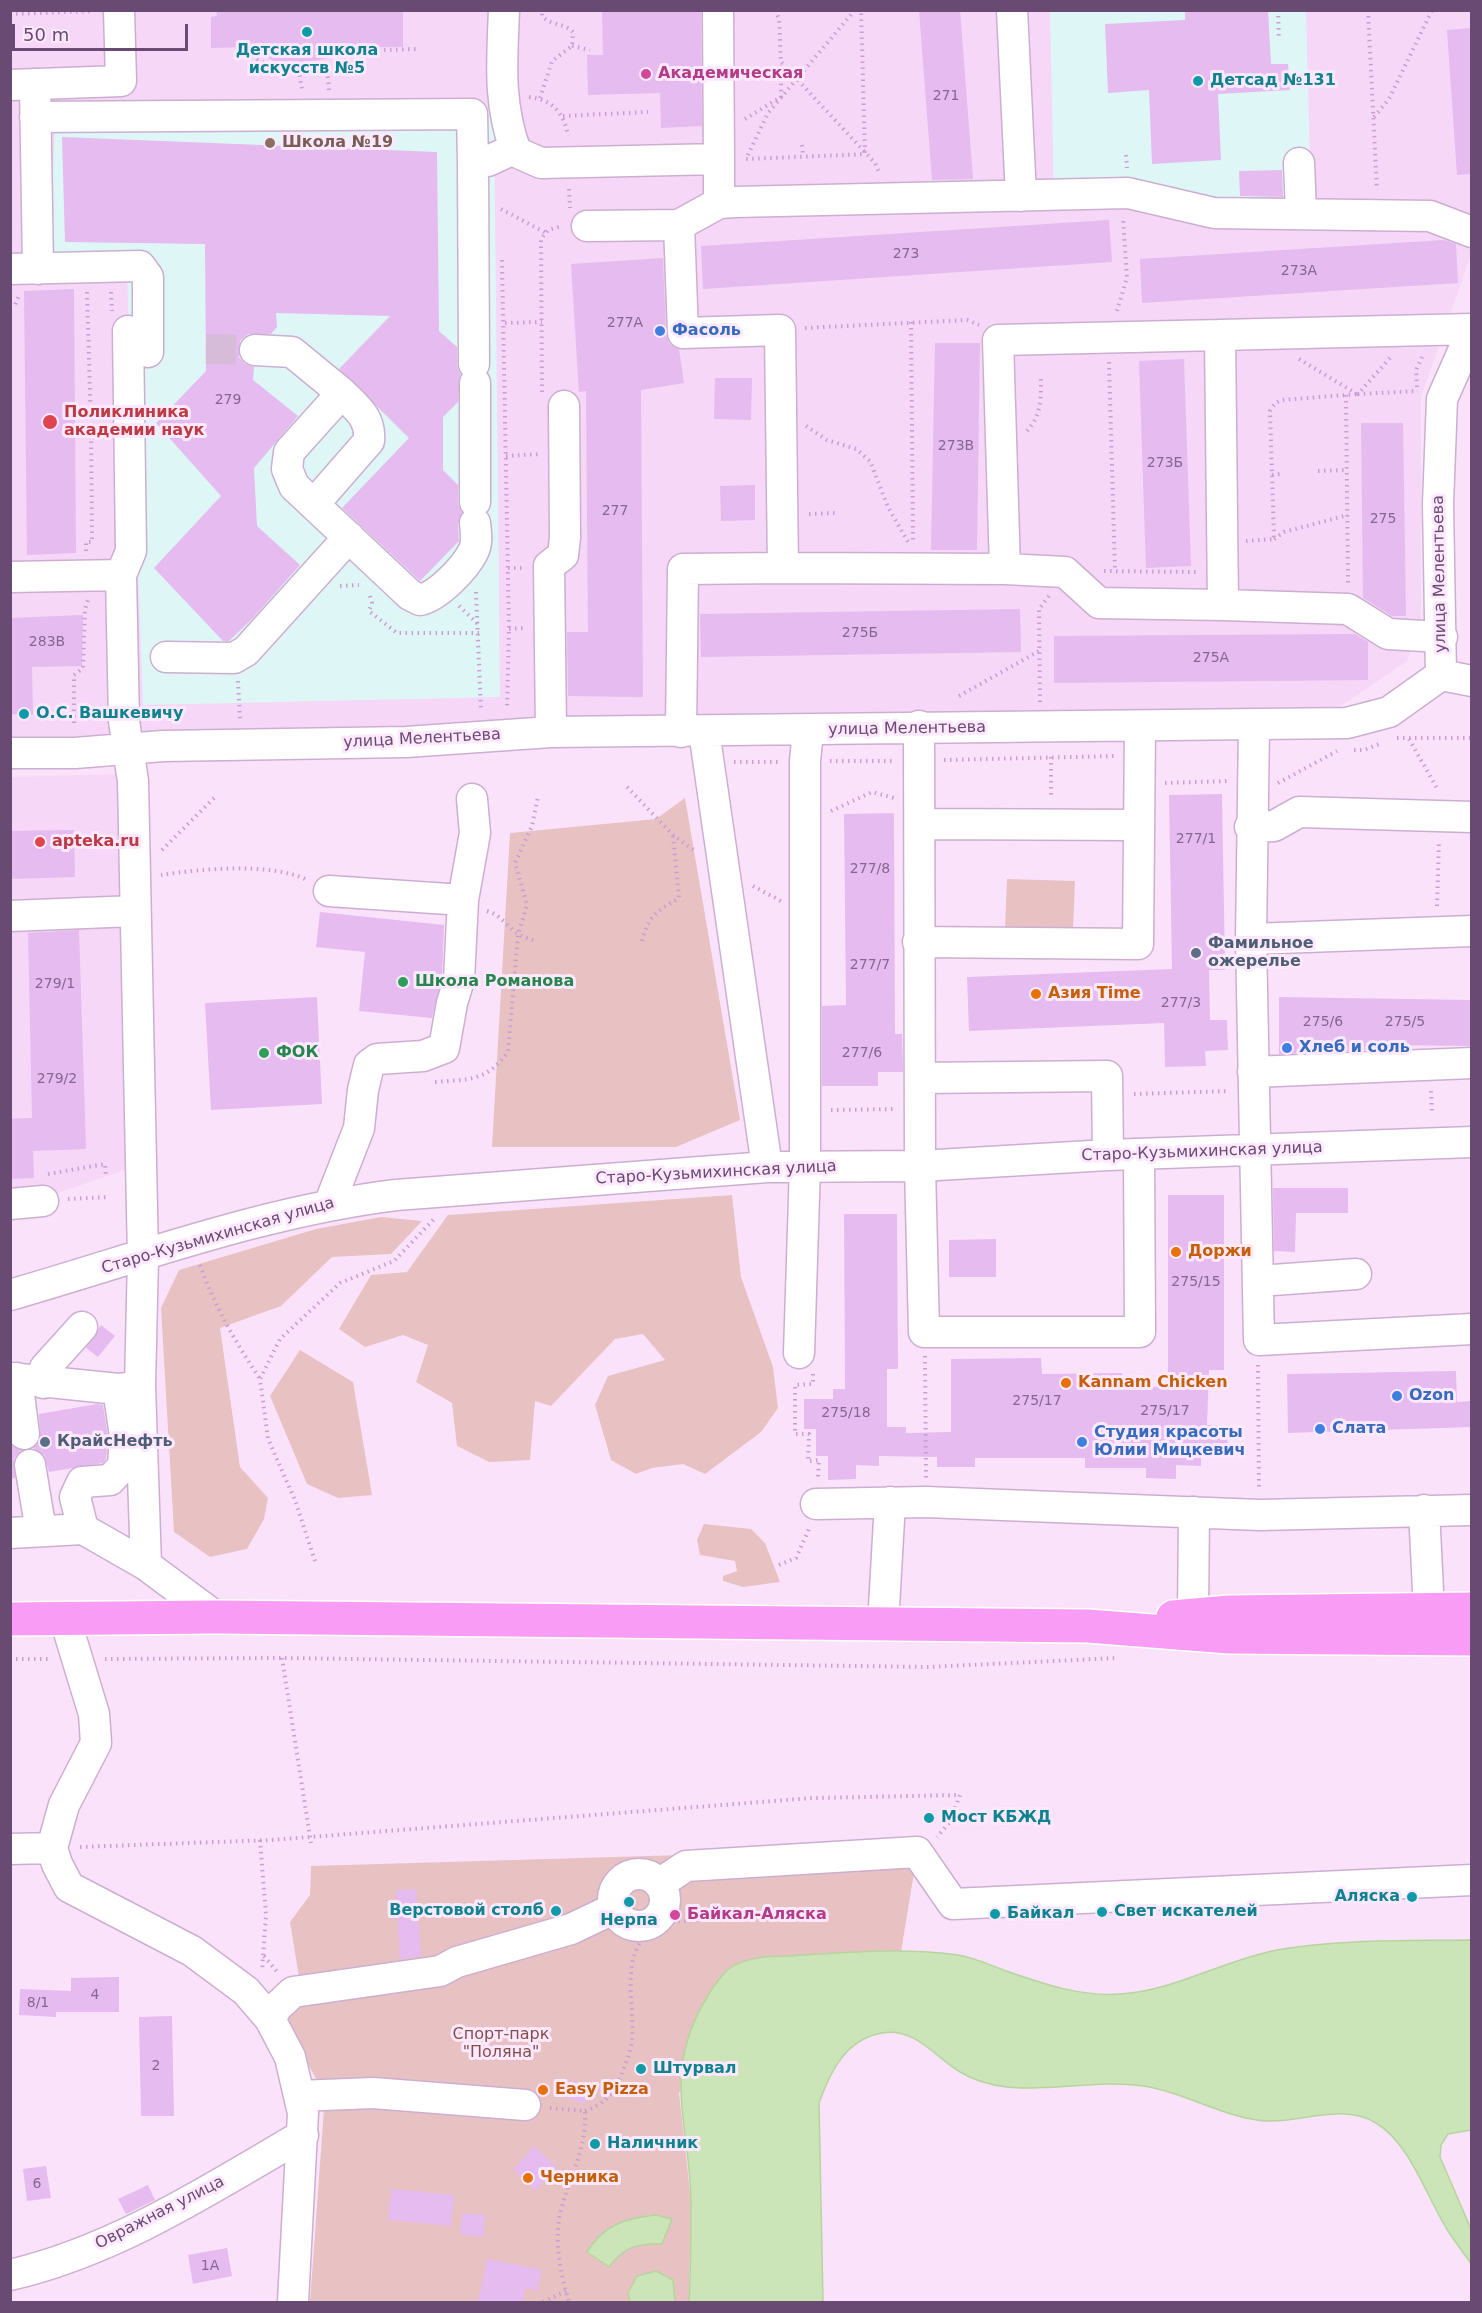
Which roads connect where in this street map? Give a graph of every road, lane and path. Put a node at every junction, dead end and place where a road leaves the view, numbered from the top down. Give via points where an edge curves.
1 (119, 10) edge
2 (504, 10) edge
3 (542, 10) edge
4 (718, 10) edge
5 (775, 10) edge
6 (855, 10) edge
7 (861, 10) edge
8 (1012, 10) edge
9 (1278, 10) edge
10 (1368, 10) edge
11 (1432, 10) edge
12 (10, 14) edge
13 (1279, 40) dead end
14 (572, 46) junction
15 (419, 49) dead end
16 (590, 50) dead end
17 (246, 54) dead end
18 (781, 62) junction
19 (327, 68) junction
20 (299, 72) junction
21 (798, 78) junction
22 (23, 84) edge
23 (302, 90) dead end
24 (329, 90) dead end
25 (522, 96) dead end
26 (782, 97) junction
27 (540, 98) junction
28 (648, 112) dead end
29 (563, 116) junction
30 (35, 117) junction
31 (1374, 117) junction
32 (802, 145) dead end
33 (514, 148) junction
34 (719, 148) junction
35 (865, 154) junction
36 (802, 156) junction
37 (473, 163) junction
38 (875, 163) dead end
39 (1299, 163) dead end
40 (569, 164) junction
41 (23, 169) edge
42 (1121, 193) junction
43 (1021, 196) junction
44 (719, 203) junction
45 (501, 209) dead end
46 (1301, 213) junction
47 (1378, 214) junction
48 (678, 225) junction
49 (578, 226) junction
50 (1472, 232) edge
51 (546, 233) junction
52 (23, 277) edge
53 (503, 279) dead end
54 (84, 284) dead end
55 (10, 306) edge
56 (542, 322) junction
57 (911, 322) junction
58 (505, 323) junction
59 (812, 327) dead end
60 (1424, 330) junction
61 (1472, 330) edge
62 (128, 331) dead end
63 (1220, 335) junction
64 (1108, 338) junction
65 (998, 340) junction
66 (255, 350) tunnel mouth
67 (148, 352) dead end
68 (1297, 358) dead end
69 (1041, 379) dead end
70 (542, 387) dead end
71 (1431, 390) junction
72 (342, 393) junction
73 (1358, 394) junction
74 (1346, 395) junction
75 (564, 406) dead end
76 (781, 409) junction
77 (129, 424) junction
78 (91, 426) junction
79 (1001, 438) junction
80 (544, 454) dead end
81 (506, 456) junction
82 (1347, 470) junction
83 (1317, 471) dead end
84 (1280, 474) dead end
85 (1272, 475) junction
86 (314, 504) junction
87 (1348, 515) junction
88 (349, 537) junction
89 (1274, 539) junction
90 (1222, 542) junction
91 (473, 553) junction
92 (783, 568) junction
93 (1005, 568) junction
94 (102, 570) junction
95 (1115, 571) junction
96 (1065, 572) junction
97 (1222, 572) junction
98 (10, 577) edge
99 (1223, 605) junction
100 (1348, 609) junction
101 (1442, 638) junction
102 (1039, 651) junction
103 (166, 657) dead end
104 (1441, 675) junction
105 (1472, 681) edge
106 (1039, 694) dead end
107 (239, 695) dead end
108 (959, 696) dead end
109 (239, 707) dead end
110 (507, 709) dead end
111 (482, 716) dead end
112 (74, 723) dead end
113 (919, 726) junction
114 (1254, 726) junction
115 (808, 730) junction
116 (551, 732) junction
117 (693, 732) junction
118 (128, 750) junction
119 (10, 753) edge
120 (1139, 755) junction
121 (1051, 757) junction
122 (919, 761) junction
123 (1251, 781) junction
124 (627, 787) dead end
125 (538, 797) dead end
126 (214, 798) dead end
127 (472, 799) dead end
128 (921, 815) junction
129 (1472, 816) edge
130 (806, 824) junction
131 (1052, 825) junction
132 (1138, 825) junction
133 (1250, 826) junction
134 (673, 835) junction
135 (160, 852) dead end
136 (723, 867) junction
137 (153, 876) dead end
138 (329, 891) joint
139 (463, 904) junction
140 (135, 911) junction
141 (10, 916) edge
142 (1472, 931) edge
143 (518, 935) junction
144 (1251, 939) junction
145 (537, 941) dead end
146 (642, 941) dead end
147 (918, 942) junction
148 (1472, 1063) edge
149 (920, 1078) junction
150 (1253, 1081) junction
151 (425, 1082) dead end
152 (1107, 1096) junction
153 (1431, 1102) dead end
154 (920, 1108) junction
155 (805, 1111) junction
156 (1432, 1112) dead end
157 (1472, 1142) edge
158 (1253, 1149) junction
159 (1108, 1155) junction
160 (1138, 1155) junction
161 (105, 1164) dead end
162 (805, 1166) junction
163 (920, 1166) junction
164 (767, 1167) junction
165 (106, 1178) dead end
166 (109, 1197) dead end
167 (54, 1201) joint
168 (10, 1204) edge
169 (328, 1205) junction
170 (435, 1218) dead end
171 (197, 1256) dead end
172 (143, 1257) junction
173 (1356, 1274) dead end
174 (1259, 1281) junction
175 (10, 1295) edge
176 (82, 1328) dead end
177 (1472, 1329) edge
178 (1259, 1340) junction
179 (799, 1353) dead end
180 (260, 1379) junction
181 (24, 1380) edge
182 (926, 1385) dead end
183 (129, 1388) junction
184 (795, 1400) dead end
185 (24, 1434) dead end
186 (30, 1465) dead end
187 (890, 1502) junction
188 (926, 1502) junction
189 (816, 1504) junction
190 (1424, 1510) junction
191 (1472, 1510) edge
192 (1194, 1512) junction
193 (1260, 1515) junction
194 (83, 1529) junction
195 (41, 1531) junction
196 (10, 1533) edge
197 (315, 1561) dead end
198 (779, 1564) dead end
199 (146, 1565) junction
200 (1472, 1609) edge
201 (1429, 1611) junction
202 (1193, 1614) junction
203 (216, 1617) junction
204 (10, 1618) edge
205 (65, 1619) junction
206 (883, 1624) junction
207 (1088, 1626) junction
208 (1472, 1639) edge
209 (282, 1658) junction
210 (1128, 1658) dead end
211 (10, 1659) edge
212 (76, 1659) junction
213 (309, 1835) junction
214 (260, 1840) junction
215 (311, 1844) dead end
216 (52, 1848) junction
217 (10, 1849) edge
218 (918, 1853) junction
219 (1472, 1880) edge
220 (789, 1914) dead end
221 (265, 2013) junction
222 (299, 2096) junction
223 (525, 2105) joint
224 (585, 2111) junction
225 (303, 2135) junction
226 (10, 2275) edge
227 (566, 2291) junction
228 (293, 2302) edge
229 (543, 2302) edge
230 (569, 2302) edge

1 - 12 path
1 - 22 street via 121,81
2 - 33 street via 501,94
3 - 14 path via 547,22 566,25 573,32
4 - 34 street
5 - 18 path
6 - 21 path
7 - 35 path
8 - 43 street
9 - 13 path
10 - 31 path
11 - 31 path via 1389,99
14 - 16 path
14 - 27 path via 552,61
15 - 19 path via 356,51
17 - 20 path via 279,70
18 - 21 path
18 - 26 path
19 - 20 path
19 - 24 path
20 - 23 path
21 - 26 path
21 - 35 path
22 - 30 street
25 - 27 path
26 - 34 path
26 - 36 path via 768,113 746,159
27 - 29 path
28 - 29 path
29 - 40 path
30 - 37 street via 472,114
30 - 41 street
31 - 47 path
32 - 36 path
33 - 37 street via 488,161
33 - 40 street via 541,163
34 - 40 street
34 - 44 street
35 - 36 path
35 - 38 path
37 - 91 street
39 - 46 street
40 - 49 path
41 - 52 street
42 - 43 street
42 - 46 street via 1214,213
42 - 64 path via 1127,278
43 - 44 street
44 - 48 street
45 - 51 path
46 - 47 street
47 - 50 street via 1430,216
48 - 49 street
48 - 76 street via 683,333 780,330
49 - 51 path via 558,226
51 - 56 path via 541,239
52 - 55 path via 15,305
52 - 67 street via 140,266 148,277
53 - 58 path
54 - 78 path
56 - 58 path
56 - 70 path
57 - 59 path
57 - 65 path via 967,320 987,327
57 - 76 path via 913,547 888,507 870,461 856,449 827,440
58 - 81 path
60 - 61 street
60 - 63 street
60 - 71 path via 1416,370
60 - 73 path
61 - 71 street, улица Мелентьева
62 - 77 street
63 - 64 street
63 - 90 street
64 - 65 street
64 - 95 path via 1108,474
65 - 79 street
66 - 72 street via 292,352
68 - 73 path
69 - 79 path via 1041,403 1035,423 1022,435
71 - 73 path
71 - 101 street, улица Мелентьева via 1442,399 1438,504
72 - 86 street via 289,452 287,469 294,486
72 - 86 street via 364,415 370,428 369,441
73 - 74 path
74 - 82 path
74 - 85 path via 1275,403 1270,411
75 - 116 street via 565,538 563,555 549,566
76 - 92 street
77 - 78 path
77 - 94 street via 131,551
78 - 94 path via 93,542 86,542
79 - 93 street
80 - 81 path
81 - 110 path
82 - 83 path
82 - 87 path
84 - 85 path
85 - 89 path
86 - 88 street
87 - 89 path via 1284,532
87 - 100 path
88 - 91 street via 420,600 432,597
88 - 103 street via 246,651 234,658
89 - 90 path
90 - 97 street
91 - 111 path
92 - 93 street
92 - 117 street via 683,569
93 - 96 street
94 - 98 street
94 - 112 path via 85,609 83,668 74,675
94 - 118 street
95 - 96 path
95 - 97 path
96 - 99 street via 1099,603
96 - 102 path via 1040,609
97 - 99 street
99 - 100 street
100 - 101 street via 1388,634
101 - 104 street, улица Мелентьева
102 - 106 path
102 - 108 path
104 - 105 street
104 - 114 street, улица Мелентьева via 1389,712 1347,723
107 - 109 path
113 - 115 street, улица Мелентьева
113 - 120 street, улица Мелентьева
113 - 122 street
114 - 120 street, улица Мелентьева
114 - 123 street
115 - 117 street, улица Мелентьева
115 - 130 street
116 - 117 street, улица Мелентьева
116 - 118 street, улица Мелентьева via 406,742
117 - 136 street
118 - 119 street, улица Мелентьева
118 - 140 street via 133,781
120 - 121 path
120 - 123 path
120 - 132 street
121 - 122 path
121 - 131 path
122 - 128 street
123 - 133 street
124 - 134 path
125 - 143 path via 532,826 515,863 526,905
126 - 135 path
127 - 139 street via 475,833
128 - 130 path via 872,792
128 - 131 street
128 - 147 street
129 - 133 street via 1299,812 1274,826
130 - 155 street
131 - 132 street
132 - 147 street via 1138,944
133 - 144 street
134 - 136 path
134 - 146 path via 679,898 646,923
136 - 164 street
137 - 138 path via 202,869 293,873
138 - 139 street
139 - 143 path via 494,913
139 - 169 street via 459,980 444,1048 423,1056 377,1059 369,1065 359,1128
140 - 141 street
140 - 172 street
142 - 144 street
143 - 145 path
143 - 151 path via 508,1052 497,1067 480,1078
144 - 150 street
147 - 149 street
148 - 150 street
149 - 152 street via 1107,1076
149 - 154 street
150 - 152 path
150 - 158 street
152 - 159 street
153 - 156 path
154 - 155 path
154 - 163 street
155 - 162 street
157 - 158 street, Старо-Кузьмихинская улица
158 - 160 street, Старо-Кузьмихинская улица
158 - 174 street
159 - 160 street, Старо-Кузьмихинская улица
159 - 163 street, Старо-Кузьмихинская улица
160 - 163 street via 1140,1332 924,1332
161 - 165 path
162 - 163 street, Старо-Кузьмихинская улица
162 - 164 street, Старо-Кузьмихинская улица
162 - 179 street
164 - 169 street, Старо-Кузьмихинская улица via 396,1195
166 - 167 path
167 - 168 street
169 - 172 street, Старо-Кузьмихинская улица
170 - 180 path via 394,1261 340,1283 280,1339
171 - 180 path via 210,1293
172 - 175 street, Старо-Кузьмихинская улица
172 - 183 street
173 - 174 street
174 - 178 street
176 - 181 street via 45,1368
177 - 178 street
178 - 193 path
180 - 197 path via 268,1439 295,1500
181 - 183 street
181 - 185 street
182 - 188 path
183 - 194 street via 123,1466 110,1480 82,1482 75,1497
183 - 199 street
184 - 189 path via 795,1434 809,1434 808,1461 819,1460
186 - 195 street
187 - 188 street
187 - 189 street
187 - 206 street
188 - 192 street
189 - 198 path via 807,1537 796,1557
190 - 191 street
190 - 193 street
190 - 201 street
192 - 193 street
192 - 202 street
194 - 195 street
194 - 199 street
195 - 196 street
199 - 203 street
200 - 201 main road
201 - 202 main road
202 - 207 main road
203 - 205 main road
203 - 206 main road
204 - 205 main road
205 - 212 street
206 - 207 main road
207 - 208 main road via 1229,1637
209 - 210 path via 928,1667
209 - 212 path
209 - 213 path
211 - 212 path
212 - 216 street via 94,1714 96,1743 64,1805
213 - 214 path
213 - 215 path
213 - 218 path via 812,1798 960,1795 950,1822
214 - 216 path
214 - 221 path via 266,1915
216 - 217 street
216 - 221 street via 69,1887 192,1951 246,1991
218 - 219 street via 952,1904
218 - 221 street via 686,1866 659,1884 665,1905 649,1924 625,1922 615,1908 571,1929 457,1962 440,1971 293,1992
220 - 224 path via 669,1922 651,1930 639,1945 632,1971 632,2040 627,2061 603,2105
221 - 222 street via 290,2057
222 - 223 street via 373,2093
222 - 225 street
223 - 224 path
224 - 227 path via 582,2150 560,2213 561,2276
225 - 226 street, Овражная улица via 107,2244
225 - 228 street
227 - 229 path
227 - 230 path

